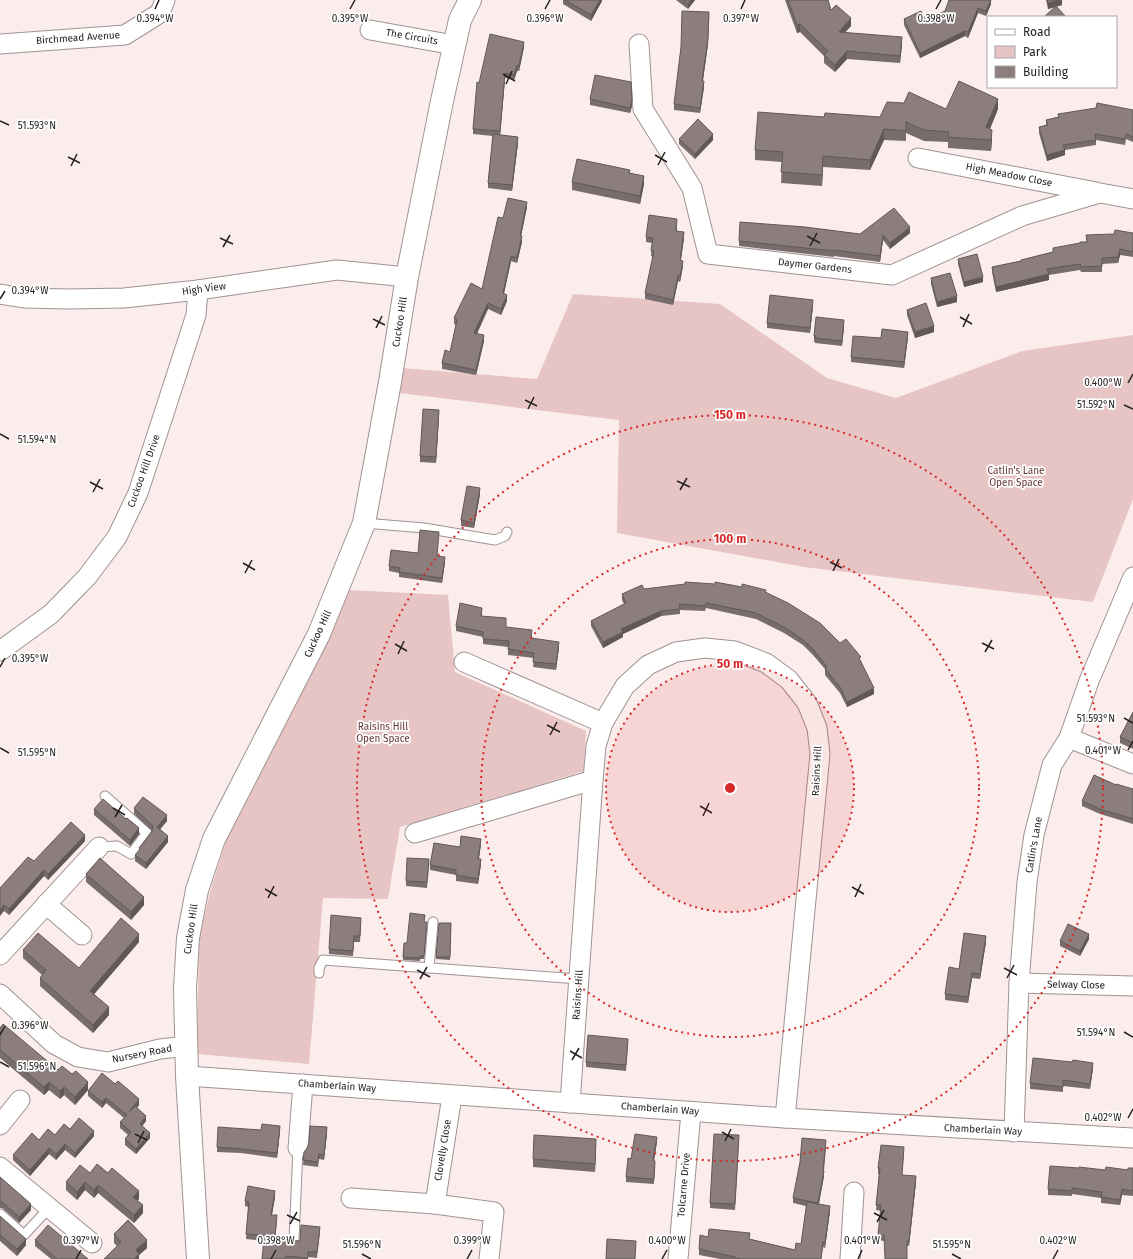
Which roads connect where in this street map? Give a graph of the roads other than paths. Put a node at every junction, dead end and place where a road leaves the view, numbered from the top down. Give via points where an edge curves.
1 (165, 0) edge
2 (470, 0) edge
3 (370, 30) dead end
4 (0, 44) edge
5 (639, 44) dead end
6 (454, 45) junction
7 (918, 158) dead end
8 (1100, 193) junction
9 (1133, 199) edge
10 (407, 276) junction
11 (198, 290) junction
12 (0, 294) edge
13 (364, 523) junction
14 (507, 532) dead end
15 (1133, 577) edge
16 (0, 651) edge
17 (464, 662) dead end
18 (603, 723) junction
19 (1069, 738) junction
20 (1133, 764) edge
21 (593, 780) junction
22 (105, 796) dead end
23 (415, 833) dead end
24 (99, 847) joint
25 (46, 904) junction
26 (433, 922) dead end
27 (82, 935) dead end
28 (0, 955) edge
29 (429, 968) junction
30 (319, 974) dead end
31 (579, 979) junction
32 (1019, 984) junction
33 (1133, 986) edge
34 (0, 994) edge
35 (187, 1046) junction
36 (187, 1076) junction
37 (303, 1084) junction
38 (452, 1096) junction
39 (20, 1100) dead end
40 (570, 1103) junction
41 (690, 1112) junction
42 (785, 1118) junction
43 (0, 1125) edge
44 (1014, 1132) junction
45 (1133, 1138) edge
46 (298, 1148) joint
47 (0, 1167) edge
48 (854, 1192) dead end
49 (352, 1198) dead end
50 (435, 1204) junction
51 (49, 1208) junction
52 (0, 1214) edge
53 (294, 1240) edge
54 (92, 1243) dead end
55 (198, 1259) edge
56 (489, 1259) edge
57 (678, 1259) edge
58 (850, 1259) edge

1 - 4 street, Birchmead Avenue via 160,13 126,35
2 - 6 main road, Cuckoo Hill via 460,20
3 - 6 street, The Circuits
5 - 8 street, Daymer Gardens via 643,109 692,188 708,254 892,275 1022,216
6 - 10 main road, Cuckoo Hill
7 - 8 street, High Meadow Close
8 - 9 street, Daymer Gardens
10 - 11 street, High View via 337,270
10 - 13 main road, Cuckoo Hill
11 - 12 street, High View via 124,298 24,298
11 - 16 street, Cuckoo Hill Drive via 196,315 138,493 117,537 87,577 51,614
13 - 14 lane via 424,528 495,540 505,536
13 - 35 main road, Cuckoo Hill via 319,634 214,839 199,883 188,938 185,988
15 - 19 street, Catlin's Lane via 1089,681
17 - 18 street
18 - 21 street, Raisins Hill via 596,746
18 - 42 street, Raisins Hill via 625,686 648,665 676,652 705,648 735,651 766,663 789,680 807,703 817,728 820,754
19 - 20 street
19 - 32 street, Catlin's Lane via 1052,765 1034,835 1027,882
21 - 23 street
21 - 31 street, Raisins Hill
22 - 24 lane via 147,833 131,854 117,846
24 - 25 street
25 - 27 street
25 - 28 street
26 - 29 lane
29 - 30 lane via 323,960
29 - 31 lane
31 - 40 street, Raisins Hill
32 - 33 street, Selway Close
32 - 44 street, Catlin's Lane
34 - 35 street, Nursery Road via 54,1044 78,1056 108,1062 160,1049
35 - 36 main road, Cuckoo Hill
36 - 37 street, Chamberlain Way
36 - 55 main road, Cuckoo Hill
37 - 38 street, Chamberlain Way
37 - 46 street
38 - 40 street, Chamberlain Way
38 - 50 street, Clovelly Close
39 - 43 street
40 - 41 street, Chamberlain Way
41 - 42 street, Chamberlain Way
41 - 57 street, Tolcarne Drive
42 - 44 street, Chamberlain Way
44 - 45 street, Chamberlain Way
46 - 53 lane
47 - 51 street
48 - 58 street
49 - 50 street
50 - 56 street via 494,1212
51 - 52 lane via 24,1235
51 - 54 street

